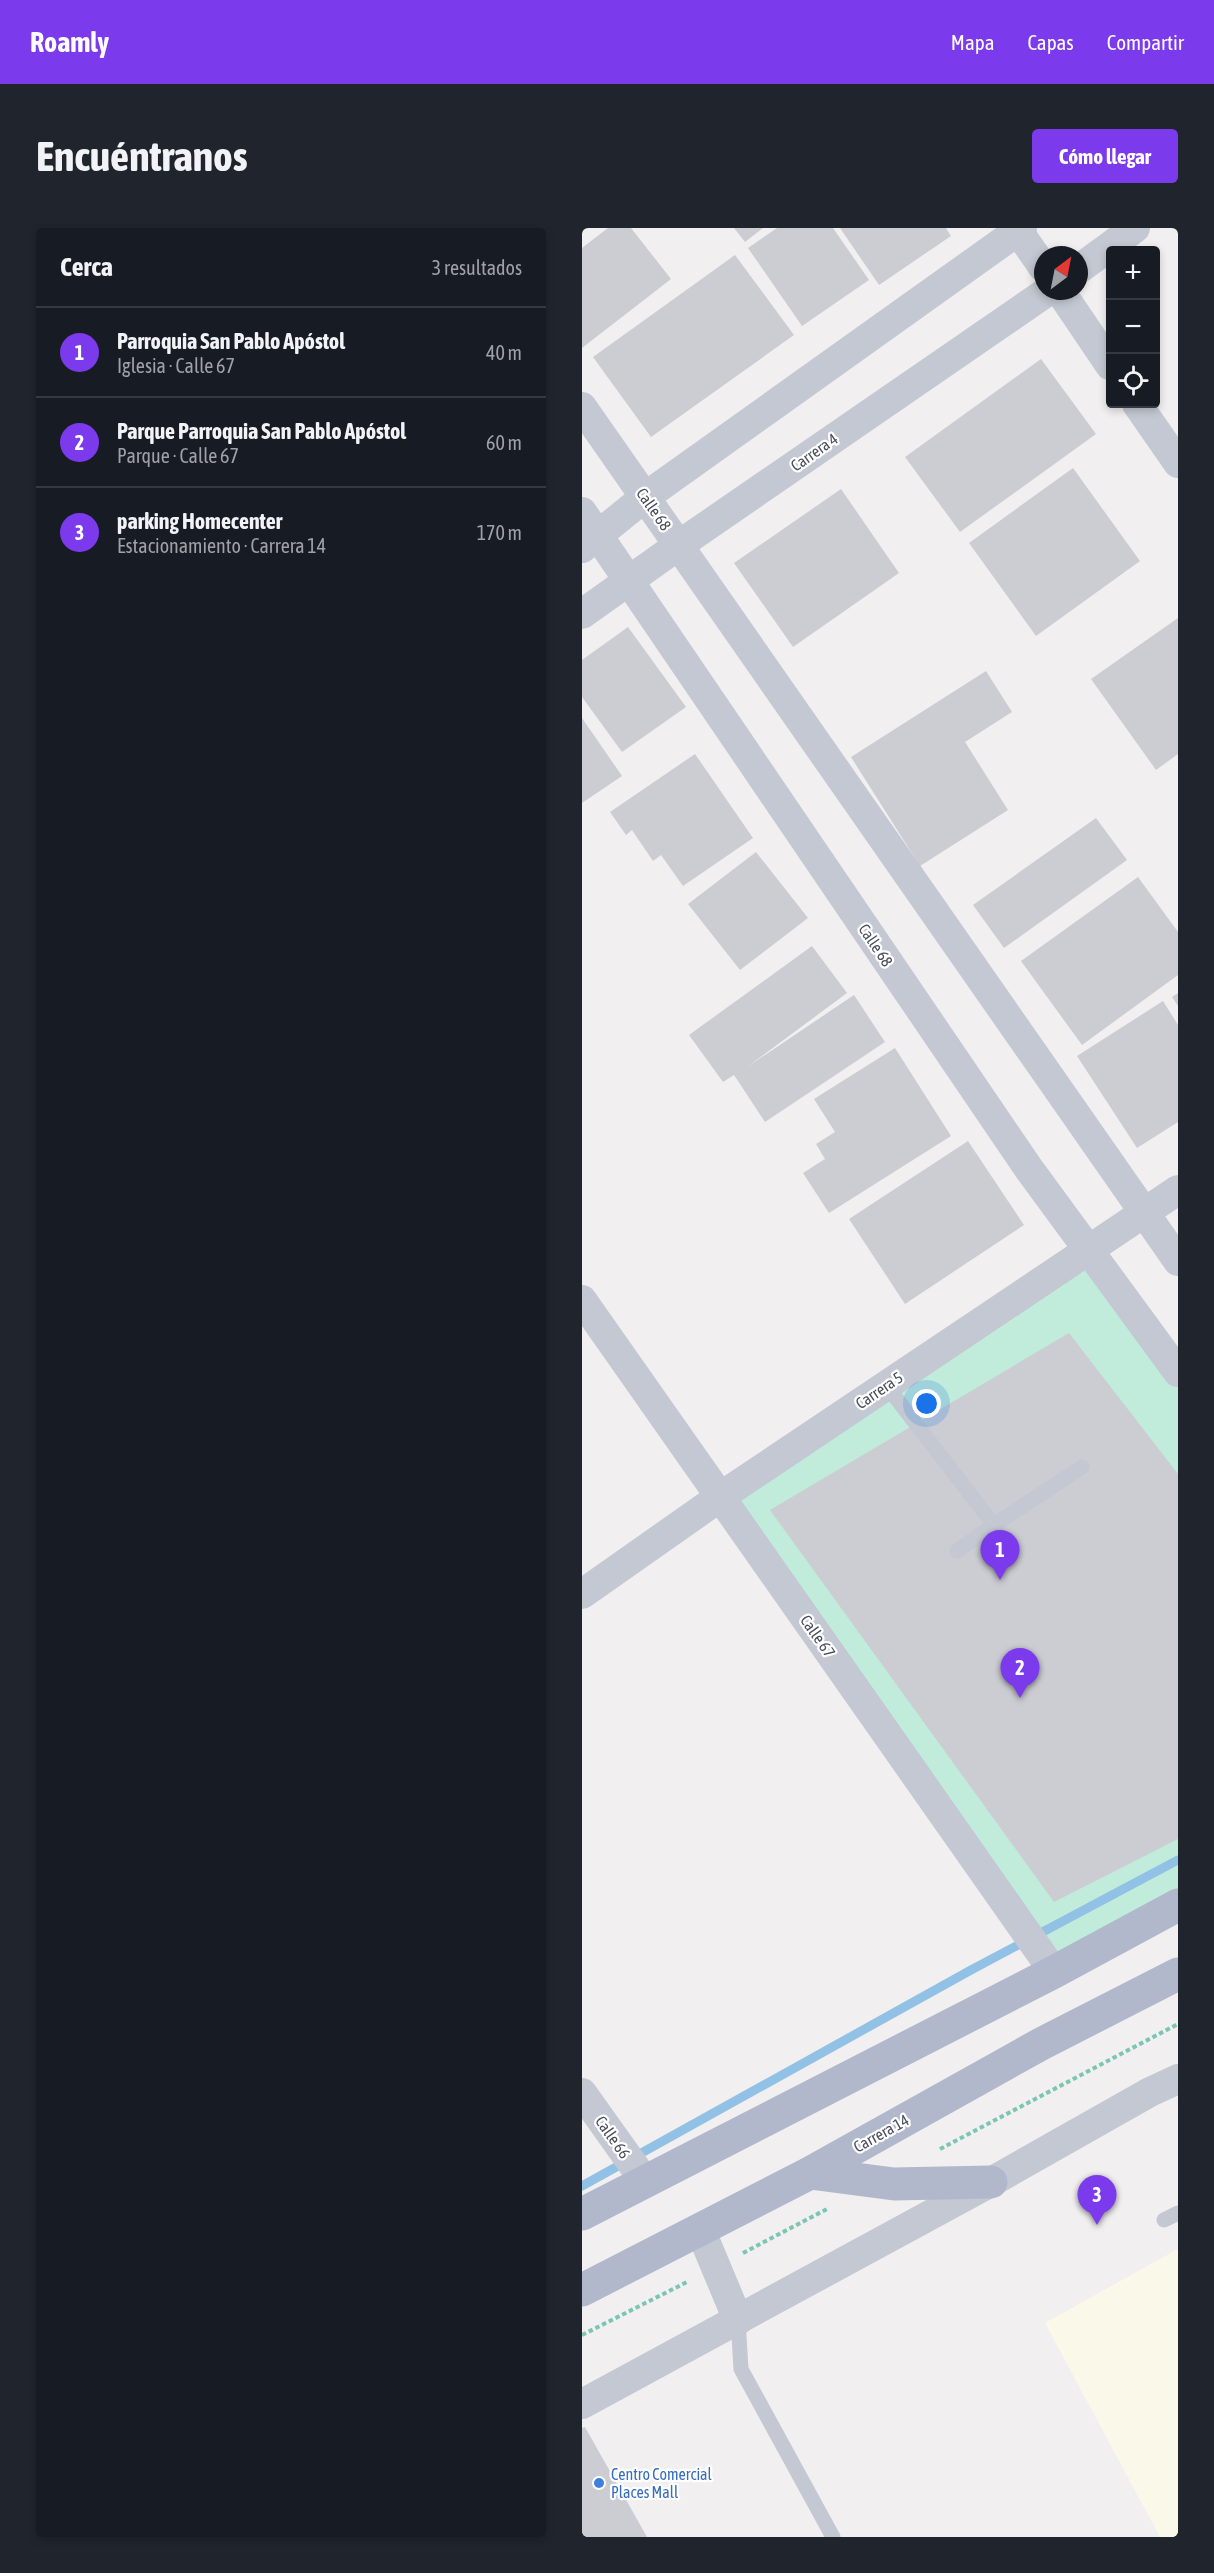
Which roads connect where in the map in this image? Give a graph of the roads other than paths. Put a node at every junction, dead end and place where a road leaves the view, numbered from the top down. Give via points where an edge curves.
1 (1135, 228) edge
2 (1018, 229) edge
3 (1034, 253) edge
4 (1088, 262) edge
5 (1035, 300) edge
6 (1066, 300) edge
7 (1106, 359) edge
8 (582, 407) edge
9 (1140, 408) edge
10 (1178, 464) edge
11 (645, 497) junction
12 (587, 532) edge
13 (679, 545) junction
14 (629, 580) junction
15 (582, 614) edge
16 (1178, 1190) edge
17 (1144, 1213) junction
18 (1087, 1250) junction
19 (1178, 1261) edge
20 (582, 1300) edge
21 (1178, 1372) edge
22 (886, 1385) junction
23 (1082, 1467) dead end
24 (720, 1497) junction
25 (994, 1525) junction
26 (957, 1551) dead end
27 (582, 1594) edge
28 (1178, 1905) edge
29 (1046, 1960) junction
30 (1178, 1974) edge
31 (1178, 2079) edge
32 (582, 2093) edge
33 (638, 2171) junction
34 (810, 2173) junction
35 (991, 2182) junction
36 (1178, 2213) edge
37 (582, 2214) edge
38 (1164, 2220) dead end
39 (700, 2229) junction
40 (582, 2290) edge
41 (738, 2320) junction
42 (582, 2404) edge
43 (832, 2537) edge

1 - 4 street
2 - 3 street
2 - 11 street
5 - 13 street, Carrera 4
6 - 7 street
8 - 11 street, Calle 68
9 - 10 street
11 - 12 street
11 - 13 street, Calle 68
12 - 14 street, Calle 68
13 - 14 street, Carrera 4
13 - 17 street, Calle 68
14 - 15 street, Carrera 4
14 - 18 street, Calle 68
16 - 17 street, Carrera 5
17 - 18 street, Carrera 5
17 - 19 street, Calle 68
18 - 21 street, Calle 68
18 - 22 street, Carrera 5
20 - 24 street, Calle 67
22 - 24 street, Carrera 5
22 - 25 lane
23 - 25 lane
24 - 27 street, Carrera 5
24 - 29 street, Calle 67
25 - 26 lane
28 - 29 main road
29 - 33 main road
30 - 34 main road, Carrera 14 via 1041,2044
31 - 35 street
32 - 33 street, Calle 66
33 - 37 main road
34 - 35 main road via 894,2184
34 - 39 main road, Carrera 14
35 - 41 street
36 - 38 lane
39 - 40 main road, Carrera 14
39 - 41 street
41 - 42 street
41 - 43 lane via 741,2369

